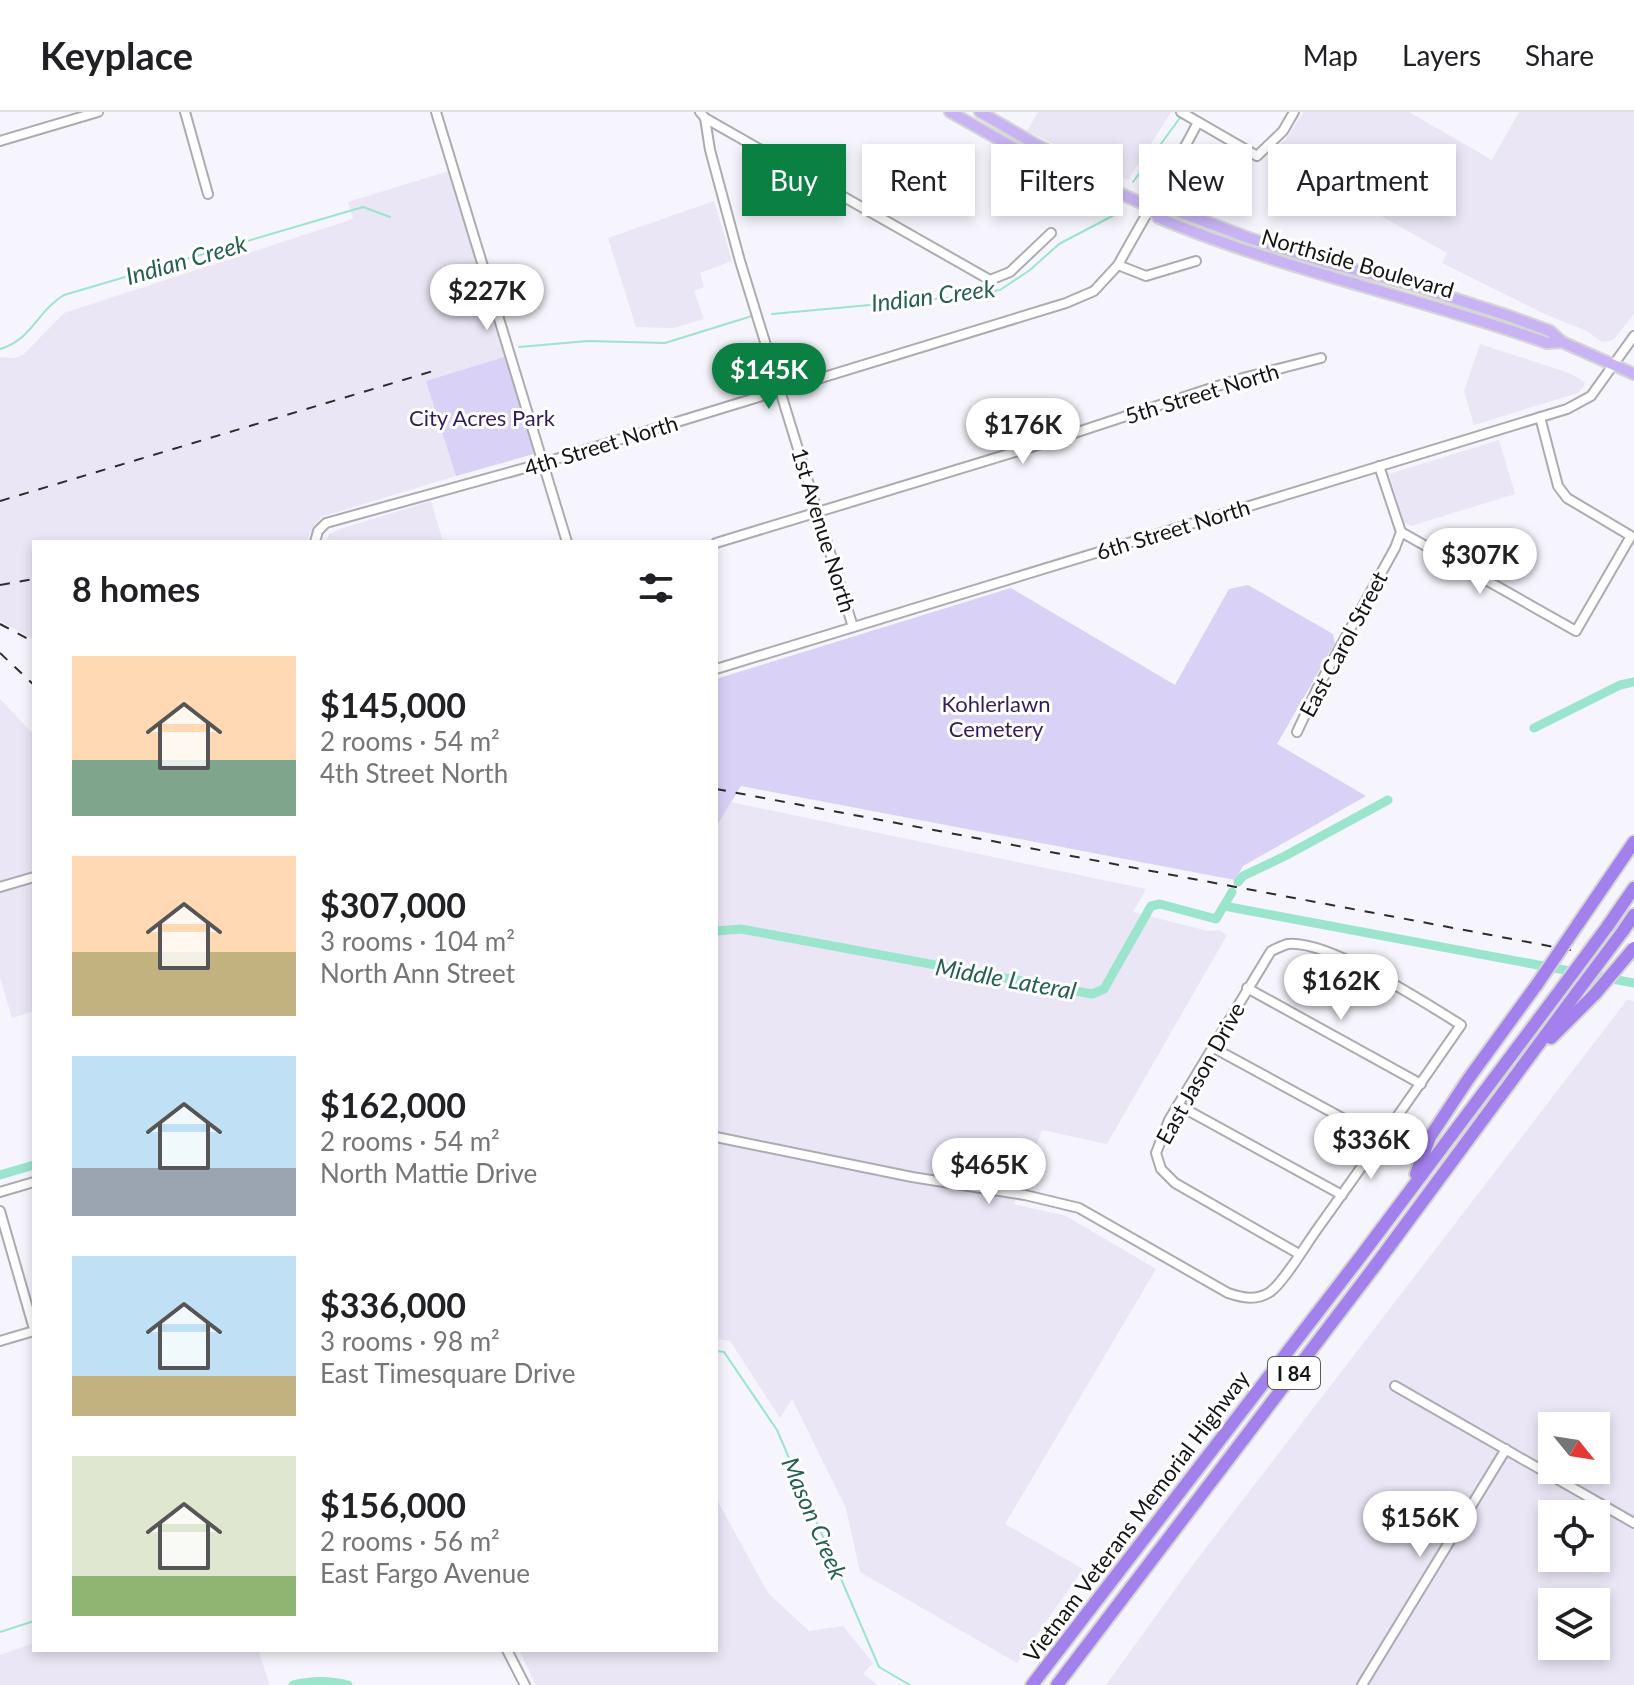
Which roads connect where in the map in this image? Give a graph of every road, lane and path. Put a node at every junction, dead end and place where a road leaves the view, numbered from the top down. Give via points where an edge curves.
1 (98, 112) edge
2 (185, 112) edge
3 (436, 112) edge
4 (950, 112) edge
5 (980, 112) edge
6 (1181, 112) edge
7 (1294, 112) edge
8 (703, 115) edge
9 (1194, 120) junction
10 (0, 141) edge
11 (1008, 144) edge
12 (1035, 144) edge
13 (1185, 144) edge
14 (208, 194) dead end
15 (1145, 216) edge
16 (1157, 216) edge
17 (1051, 233) dead end
18 (1196, 261) dead end
19 (1118, 265) junction
20 (1634, 336) edge
21 (1321, 358) dead end
22 (1613, 365) junction
23 (1634, 374) edge
24 (781, 391) junction
25 (1540, 417) junction
26 (543, 463) junction
27 (1379, 466) junction
28 (818, 512) junction
29 (1401, 532) junction
30 (316, 540) edge
31 (566, 540) edge
32 (718, 542) edge
33 (853, 627) junction
34 (718, 668) edge
35 (1297, 732) dead end
36 (1634, 842) edge
37 (32, 878) edge
38 (0, 887) edge
39 (1634, 888) edge
40 (1634, 915) edge
41 (1634, 948) edge
42 (1247, 988) junction
43 (1212, 1047) junction
44 (1528, 1059) junction
45 (1421, 1084) junction
46 (1178, 1105) junction
47 (718, 1137) edge
48 (1381, 1139) junction
49 (32, 1183) edge
50 (1411, 1188) junction
51 (0, 1192) edge
52 (1342, 1195) junction
53 (0, 1211) edge
54 (1299, 1254) junction
55 (32, 1323) edge
56 (32, 1331) edge
57 (0, 1341) edge
58 (1395, 1386) dead end
59 (1506, 1449) junction
60 (1634, 1523) edge
61 (508, 1652) edge
62 (525, 1685) edge
63 (1032, 1685) edge
64 (1057, 1685) edge
65 (1362, 1685) edge

1 - 10 street
2 - 14 street
3 - 26 street
4 - 11 main road, Northside Boulevard
5 - 12 main road, Northside Boulevard
6 - 9 street
7 - 9 street via 1257,156
8 - 17 street via 990,280 1010,272
8 - 24 street, 1st Avenue North
9 - 13 street, 4th Street North
15 - 19 street, 4th Street North
16 - 22 main road, Northside Boulevard via 1324,277 1547,343 1562,342
18 - 19 street via 1146,276
19 - 24 street, 4th Street North via 1094,291 1066,303
20 - 22 street, 6th Street North
21 - 28 street, 5th Street North
22 - 23 main road, Northside Boulevard
22 - 25 street, 6th Street North via 1581,404
24 - 26 street, 4th Street North
24 - 28 street, 1st Avenue North
25 - 27 street, 6th Street North
25 - 29 street via 1558,486 1567,498 1631,536 1576,631
26 - 30 street, 4th Street North via 326,523
26 - 31 street
27 - 29 street
27 - 33 street, 6th Street North
28 - 32 street, 5th Street North
28 - 33 street, 1st Avenue North
29 - 35 street, East Carol Street
33 - 34 street, 6th Street North
36 - 50 highway, bridge via 1430,1137
37 - 38 street
39 - 50 highway, Vietnam Veterans Memorial Highway / I 84, bridge
40 - 44 highway, Vietnam Veterans Memorial Highway / I 84, bridge
41 - 44 highway, bridge
42 - 43 street, East Jason Drive
42 - 45 street
42 - 45 street, East Jason Drive via 1271,951 1287,944 1300,946 1331,953 1461,1025
43 - 46 street, East Jason Drive
43 - 48 street
44 - 64 highway, Vietnam Veterans Memorial Highway / I 84
45 - 48 street
46 - 52 street
46 - 54 street, East Jason Drive via 1156,1153 1161,1169 1175,1183
47 - 54 street via 1079,1208 1228,1293 1249,1299 1270,1292
48 - 52 street
49 - 51 street
50 - 63 highway, Vietnam Veterans Memorial Highway / I 84
52 - 54 street
53 - 55 street
56 - 57 street
58 - 59 street
59 - 60 street
59 - 65 street
61 - 62 street

